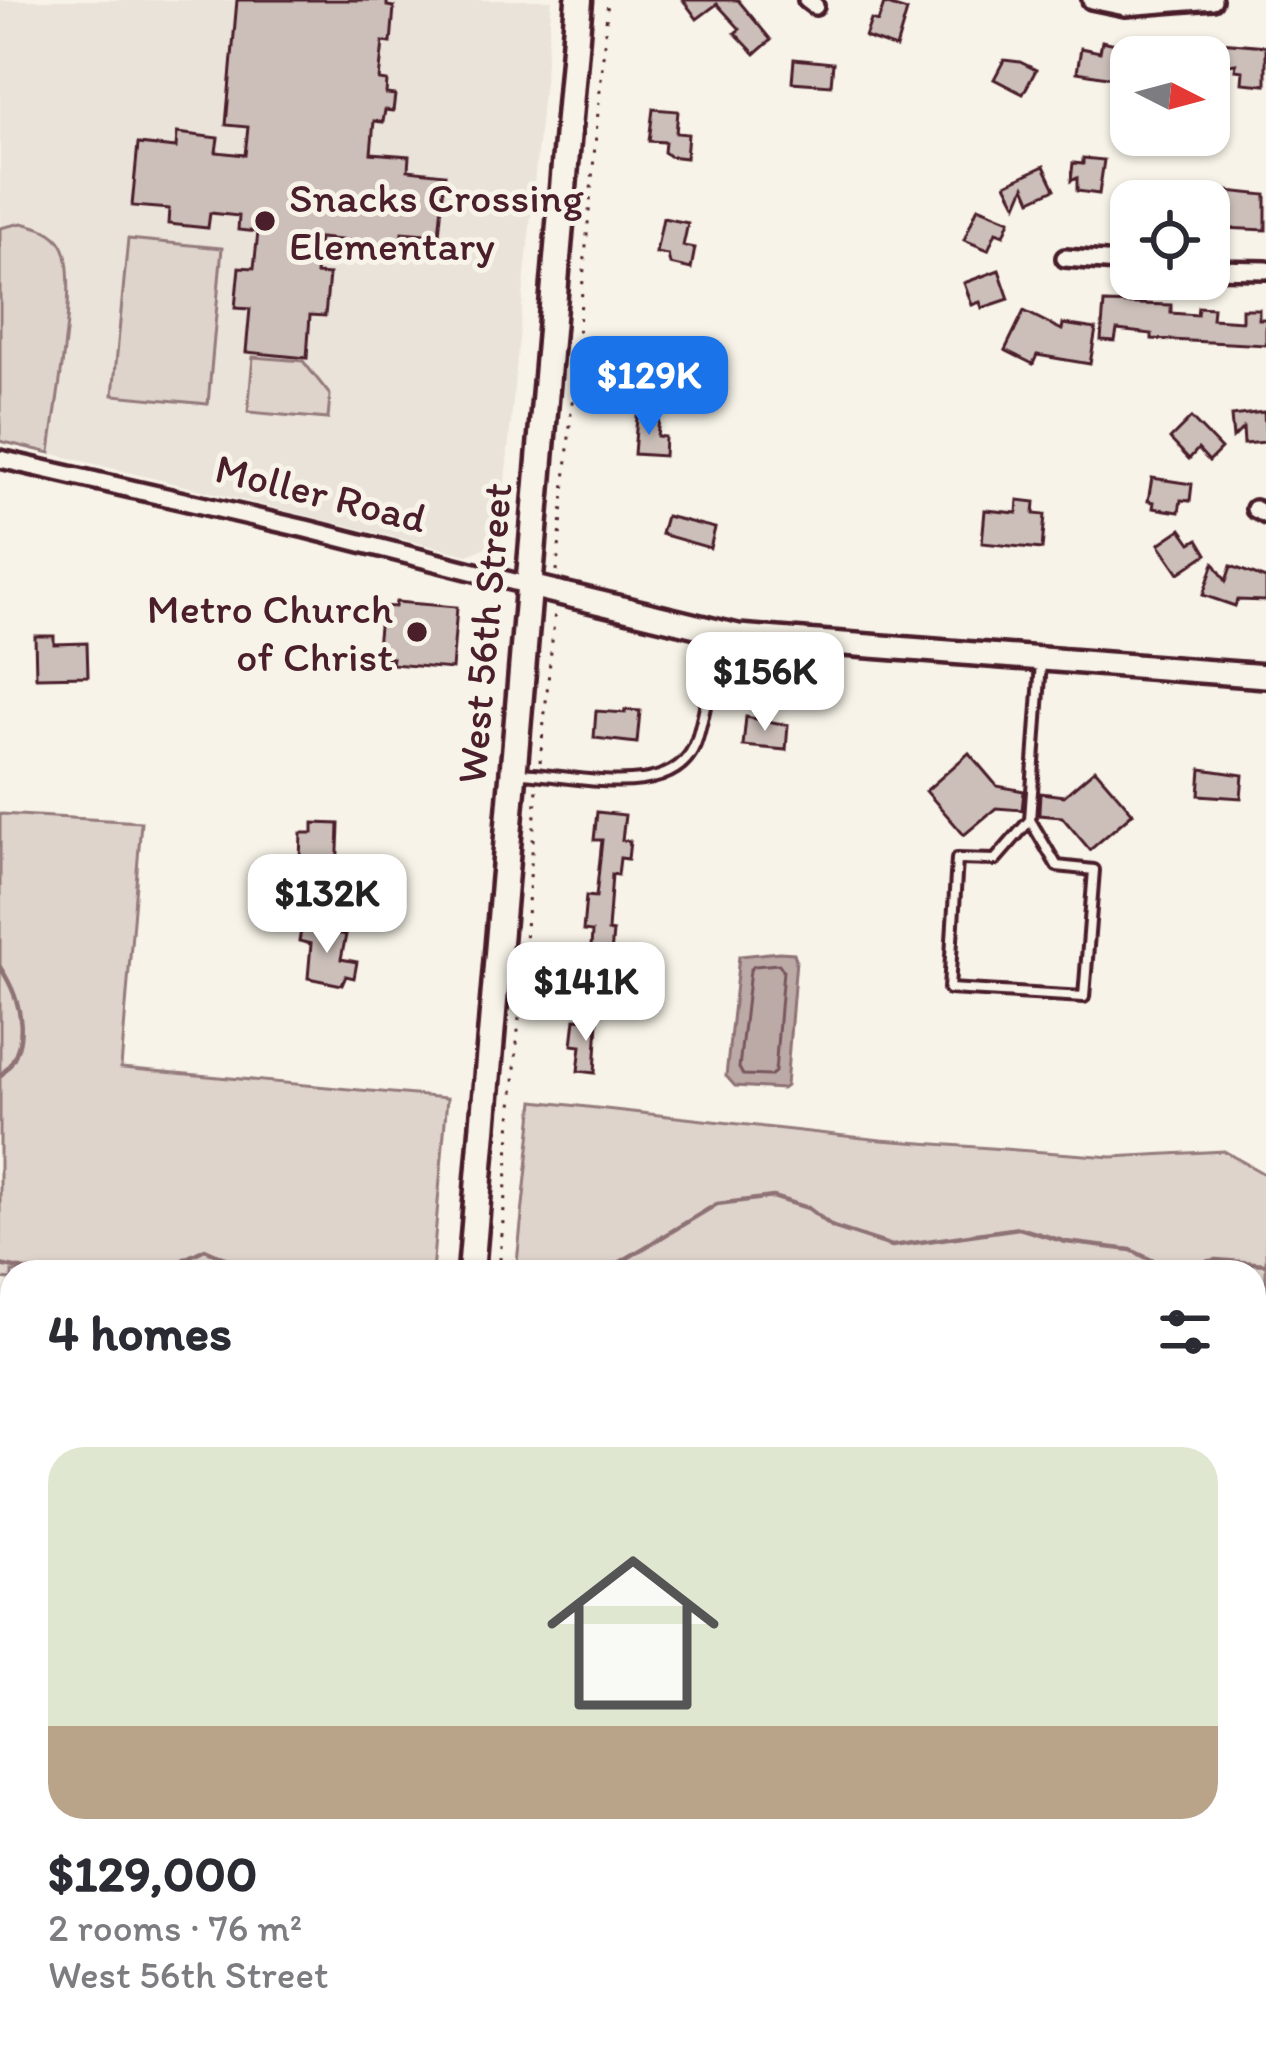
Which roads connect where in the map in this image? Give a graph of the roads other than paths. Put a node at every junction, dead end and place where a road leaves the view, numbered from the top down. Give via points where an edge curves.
1 (579, 0) edge
2 (1090, 0) edge
3 (1213, 0) edge
4 (1065, 258) dead end
5 (1110, 261) edge
6 (1230, 269) edge
7 (1266, 270) edge
8 (0, 459) edge
9 (526, 585) junction
10 (721, 633) junction
11 (1041, 660) junction
12 (1266, 676) edge
13 (511, 773) junction
14 (1030, 820) junction
15 (472, 1260) edge

1 - 9 main road, West 56th Street
2 - 3 street via 1132,8
4 - 5 street
6 - 7 street
8 - 9 street, Moller Road
9 - 10 street, Moller Road
9 - 13 main road, West 56th Street
10 - 11 street, Moller Road
10 - 13 lane via 696,743 671,773 643,782
11 - 12 street, Moller Road
11 - 14 lane
13 - 15 main road, West 56th Street
14 - 14 lane via 1057,866 1094,870 1084,997 949,989 957,859 995,860

